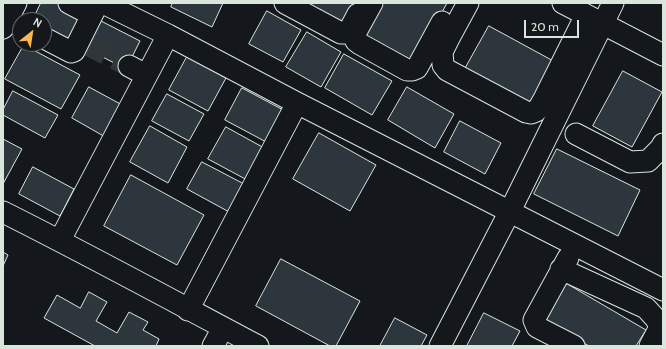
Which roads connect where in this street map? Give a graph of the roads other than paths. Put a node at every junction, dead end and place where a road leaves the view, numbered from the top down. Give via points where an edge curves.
1 (70, 3) edge
2 (285, 3) edge
3 (364, 3) edge
4 (372, 3) edge
5 (452, 3) edge
6 (468, 3) edge
7 (563, 3) edge
8 (613, 3) edge
9 (100, 6) edge
10 (594, 19) junction
11 (168, 34) junction
12 (52, 42) edge
13 (87, 45) dead end
14 (663, 55) edge
15 (297, 102) junction
16 (576, 134) dead end
17 (663, 144) edge
18 (510, 211) junction
19 (3, 212) edge
20 (60, 240) junction
21 (576, 245) junction
22 (561, 269) junction
23 (663, 290) edge
24 (188, 310) junction
25 (223, 328) junction
26 (213, 346) edge
27 (258, 346) edge
28 (440, 346) edge
29 (574, 346) edge
30 (650, 346) edge

1 - 9 street
2 - 3 street via 345,33
4 - 5 street via 356,32 356,41 407,70 417,68
6 - 10 street via 442,52 443,65 447,70 531,113 536,111
7 - 10 street
8 - 10 street
9 - 11 street
9 - 12 street via 74,51 71,52
9 - 13 street
10 - 14 street
10 - 18 street
11 - 15 street
11 - 20 street via 138,70
15 - 18 street
15 - 24 street
16 - 17 street via 630,162 648,161
18 - 21 street
18 - 28 street
19 - 20 street
20 - 24 street
21 - 22 street
21 - 23 street
22 - 29 street via 534,320 537,327
22 - 30 street via 646,308 660,327
24 - 25 street
25 - 26 street
25 - 27 street

